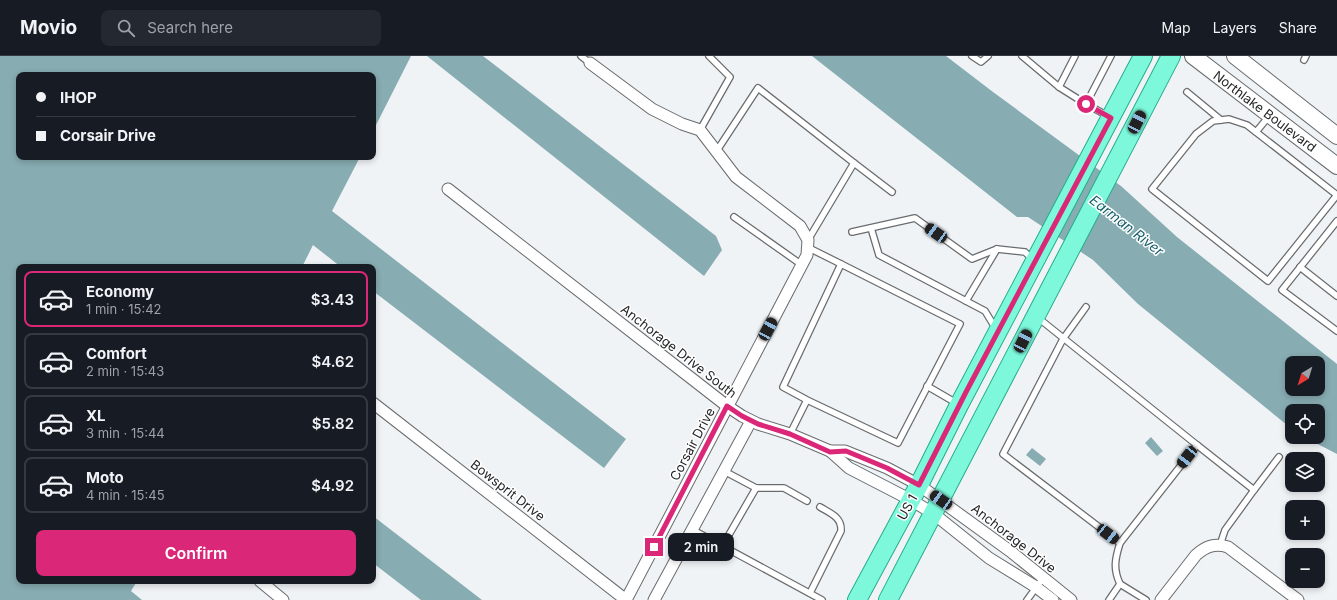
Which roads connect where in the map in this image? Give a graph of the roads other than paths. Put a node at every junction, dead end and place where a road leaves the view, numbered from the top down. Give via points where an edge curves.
1 (581, 56) edge
2 (709, 56) edge
3 (972, 56) edge
4 (988, 56) edge
5 (1022, 56) edge
6 (1076, 56) edge
7 (1111, 56) edge
8 (1143, 56) edge
9 (1171, 56) edge
10 (1194, 56) edge
11 (1235, 56) edge
12 (590, 63) joint
13 (1059, 87) junction
14 (1187, 92) dead end
15 (1086, 104) junction
16 (1270, 115) junction
17 (1111, 118) junction
18 (1221, 120) junction
19 (700, 130) junction
20 (1256, 132) junction
21 (1337, 136) edge
22 (716, 152) junction
23 (854, 163) junction
24 (1337, 166) edge
25 (448, 189) dead end
26 (892, 192) dead end
27 (1337, 195) edge
28 (734, 216) dead end
29 (1337, 221) edge
30 (871, 228) junction
31 (852, 232) dead end
32 (807, 241) junction
33 (997, 249) junction
34 (1035, 261) junction
35 (841, 264) junction
36 (802, 265) junction
37 (1300, 267) junction
38 (1337, 296) edge
39 (966, 301) junction
40 (1086, 307) dead end
41 (1038, 311) junction
42 (1337, 331) edge
43 (998, 332) junction
44 (1063, 339) junction
45 (927, 386) junction
46 (807, 400) junction
47 (376, 405) edge
48 (960, 405) junction
49 (727, 406) junction
50 (751, 421) junction
51 (790, 434) junction
52 (1197, 444) junction
53 (830, 452) junction
54 (1279, 457) dead end
55 (724, 471) junction
56 (756, 488) junction
57 (1254, 490) junction
58 (915, 492) junction
59 (807, 501) dead end
60 (820, 507) dead end
61 (938, 507) junction
62 (693, 530) junction
63 (1120, 543) junction
64 (723, 545) junction
65 (1220, 545) junction
66 (1039, 583) junction
67 (264, 584) edge
68 (1120, 584) junction
69 (810, 593) junction
70 (283, 600) edge
71 (626, 600) edge
72 (654, 600) edge
73 (822, 600) edge
74 (857, 600) edge
75 (888, 600) edge
76 (1027, 600) edge
77 (1053, 600) edge
78 (1072, 600) edge
79 (1109, 600) edge
80 (1146, 600) edge
81 (1161, 600) edge
82 (1298, 600) edge

1 - 12 lane
2 - 19 lane via 730,77
3 - 4 lane via 981,62
5 - 13 lane
6 - 13 lane
7 - 15 lane
8 - 17 main road, US 1
9 - 41 main road, US 1
10 - 16 main road, Northlake Boulevard
11 - 21 main road, Northlake Boulevard
12 - 19 street via 652,110
13 - 15 lane
14 - 18 lane
15 - 17 lane
16 - 20 lane
16 - 24 main road, Northlake Boulevard
17 - 34 main road, US 1 / US 1
18 - 20 lane via 1229,119 1247,125
18 - 27 lane via 1213,121 1196,134 1152,189 1268,281
19 - 22 street
20 - 27 lane
22 - 23 lane via 758,88
22 - 32 street via 736,177 800,226
23 - 26 lane
23 - 32 lane
25 - 49 street, Anchorage Drive South
28 - 36 lane
29 - 37 lane
30 - 31 lane
30 - 33 lane via 915,218 972,259
30 - 39 lane via 878,256
32 - 35 lane
32 - 36 street, Corsair Drive via 807,255
33 - 34 lane via 1025,252
33 - 39 lane
34 - 41 main road via 1041,278
34 - 43 main road, US 1 / US 1
35 - 45 lane via 960,324
35 - 46 lane via 783,387
36 - 49 street, Corsair Drive
37 - 38 lane
37 - 42 lane via 1282,290
39 - 43 lane via 985,311
40 - 44 lane
41 - 44 lane
41 - 61 main road, US 1
43 - 48 main road, US 1 / US 1
44 - 52 lane
44 - 63 lane via 1003,454
45 - 46 lane via 898,443
45 - 48 lane
46 - 51 lane
47 - 71 street, Bowsprit Drive
48 - 58 main road, US 1 / US 1
49 - 50 street, Anchorage Drive South
49 - 71 street, Corsair Drive
50 - 51 street, Anchorage Drive South
50 - 55 street
51 - 53 street, Anchorage Drive South
52 - 57 lane
52 - 63 lane
53 - 58 street, Anchorage Drive via 850,468
53 - 58 street, Anchorage Drive South via 846,451 887,468
54 - 57 lane
55 - 56 lane
55 - 62 street
56 - 59 lane via 784,488
56 - 64 lane
57 - 65 lane via 1225,530
58 - 61 street, Anchorage Drive
58 - 61 street, Anchorage Drive
58 - 74 main road, US 1 / US 1
60 - 69 lane via 837,517 841,531
61 - 66 street, Anchorage Drive via 1010,551
61 - 66 street, Anchorage Drive via 989,558
61 - 75 main road, US 1
62 - 64 lane
62 - 72 street
63 - 68 lane via 1115,559
64 - 69 lane
65 - 81 street via 1210,546 1199,552
65 - 82 street via 1228,547
66 - 76 lane
66 - 77 street, Anchorage Drive
66 - 78 street, Anchorage Drive
67 - 70 street
68 - 79 lane
68 - 80 lane
69 - 73 lane

